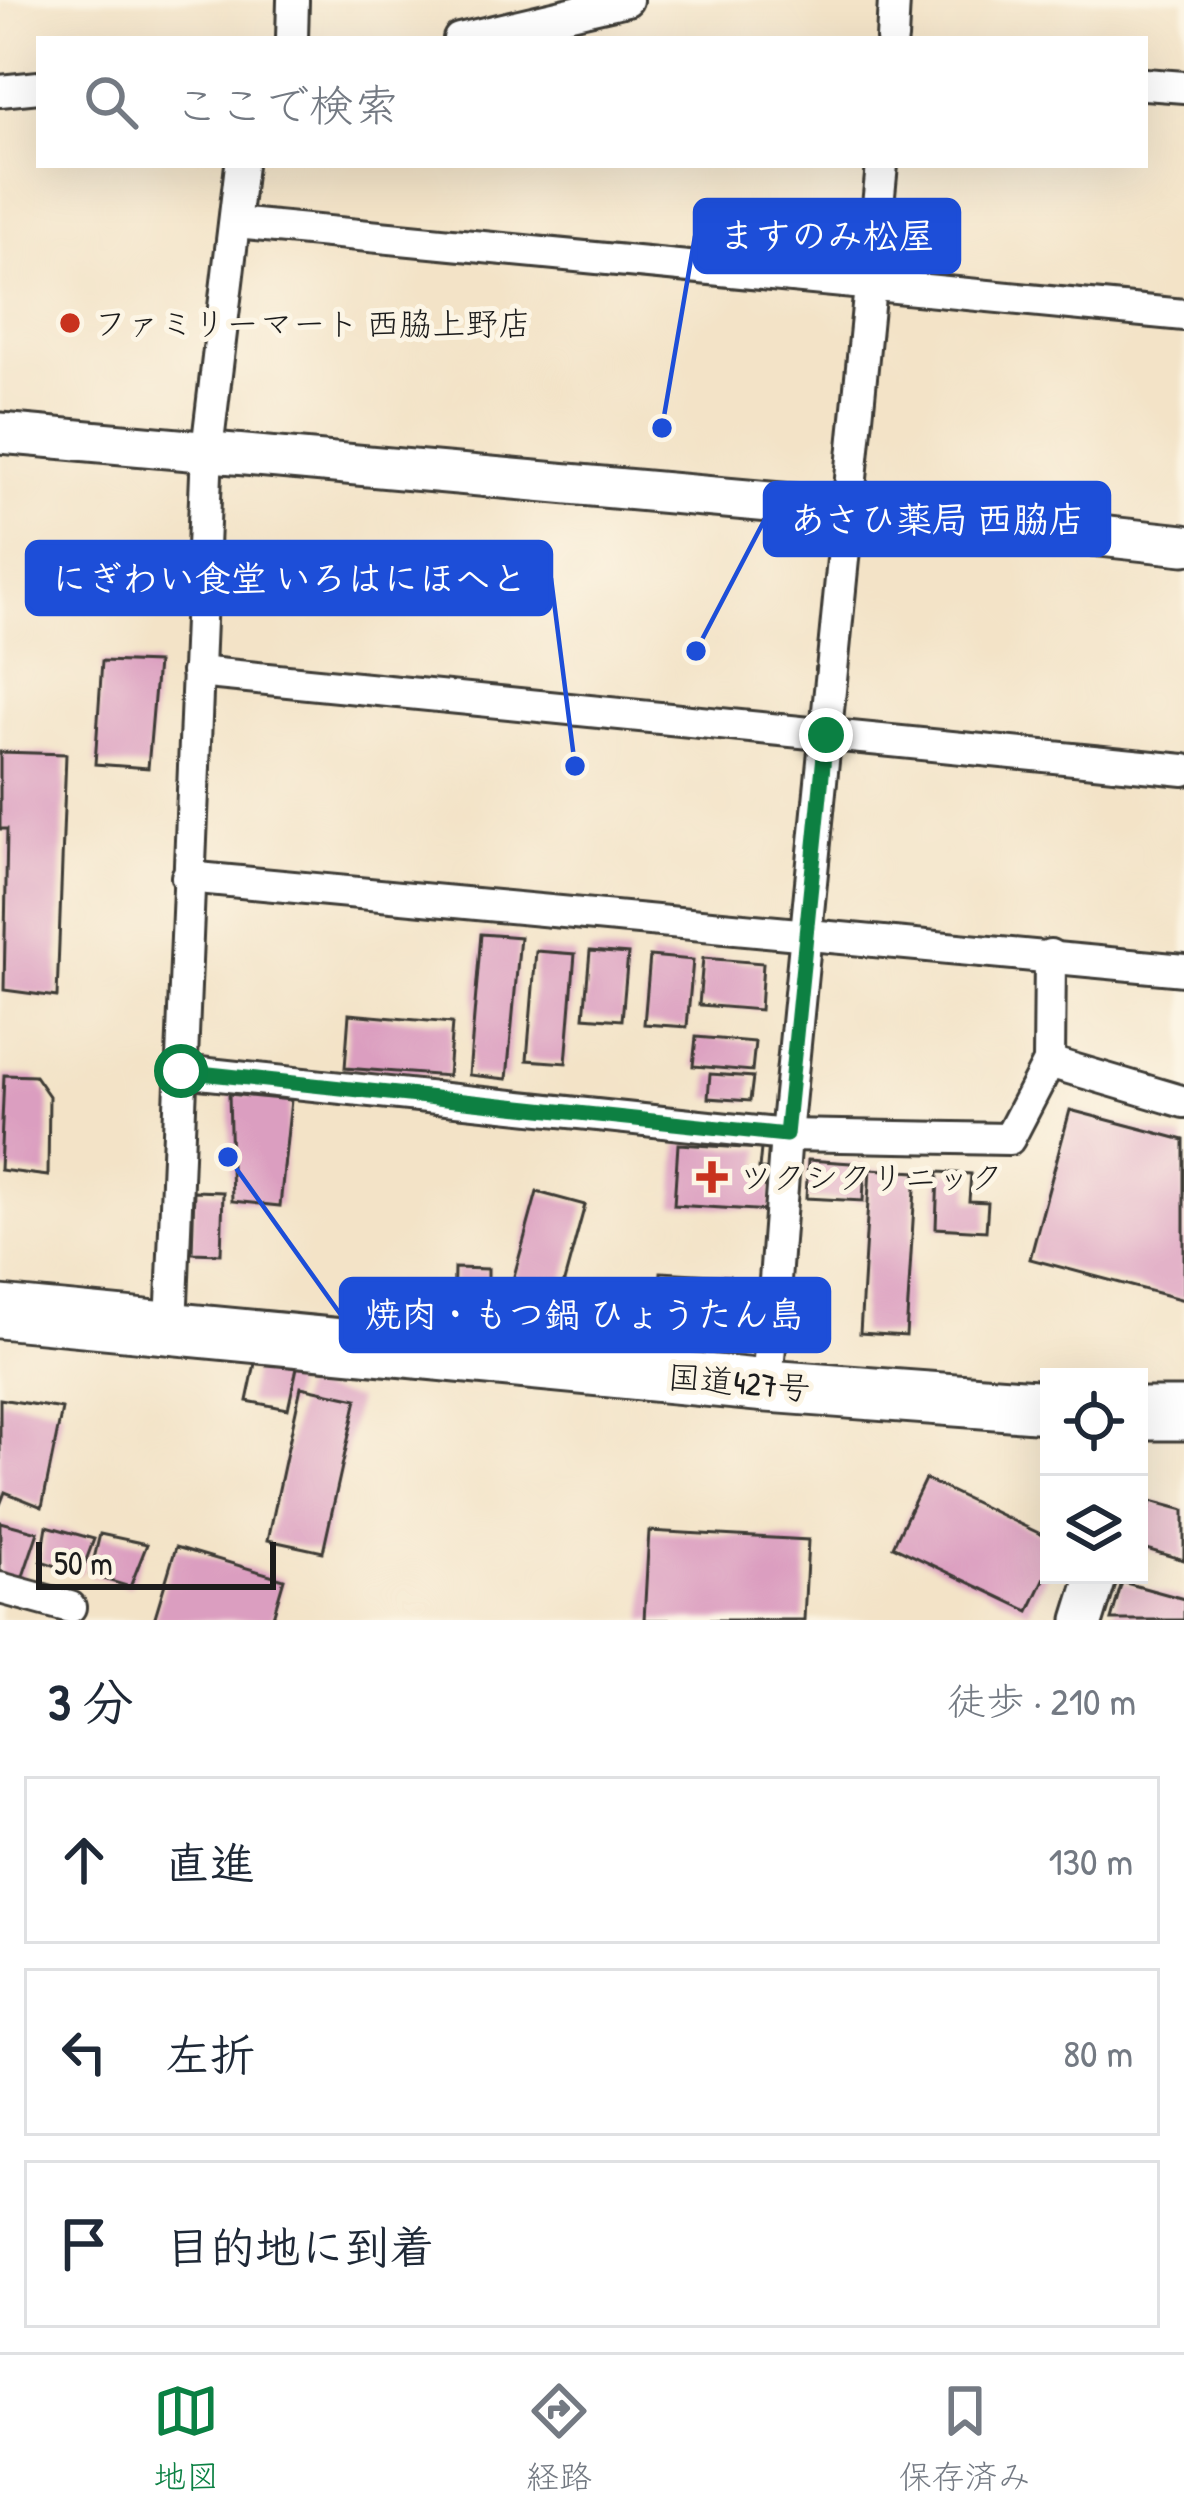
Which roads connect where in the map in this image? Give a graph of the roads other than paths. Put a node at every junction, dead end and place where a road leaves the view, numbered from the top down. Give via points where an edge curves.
1 (293, 0) edge
2 (627, 0) edge
3 (894, 0) edge
4 (292, 36) edge
5 (472, 36) edge
6 (892, 36) edge
7 (1148, 84) edge
8 (36, 87) edge
9 (1184, 87) edge
10 (0, 91) edge
11 (241, 168) edge
12 (882, 168) edge
13 (236, 223) junction
14 (872, 286) junction
15 (1184, 315) edge
16 (0, 433) edge
17 (206, 450) junction
18 (848, 509) junction
19 (1184, 544) edge
20 (197, 672) junction
21 (826, 735) junction
22 (1184, 770) edge
23 (187, 877) junction
24 (806, 936) junction
25 (1050, 955) junction
26 (1184, 970) edge
27 (1049, 1062) junction
28 (181, 1071) junction
29 (1184, 1102) edge
30 (786, 1135) junction
31 (0, 1312) edge
32 (171, 1327) junction
33 (766, 1386) junction
34 (1040, 1406) edge
35 (1094, 1584) edge
36 (0, 1588) edge
37 (70, 1606) dead end
38 (1083, 1620) edge

1 - 4 street
2 - 5 street
3 - 6 street
7 - 9 street
8 - 10 street
11 - 13 street
12 - 14 street
13 - 14 street
13 - 17 street
14 - 15 street
14 - 18 street
16 - 17 street
17 - 18 street
17 - 20 street
18 - 19 street
18 - 21 street
20 - 21 street
20 - 23 street
21 - 22 street
21 - 24 street
23 - 24 street
23 - 28 street
24 - 25 street
24 - 30 street
25 - 26 street
25 - 27 street
27 - 29 street
27 - 30 street via 1009,1139
28 - 30 street
28 - 32 street
30 - 33 street
31 - 32 highway, 国道427号
32 - 33 highway, 国道427号
33 - 34 highway, 国道427号
35 - 38 street
36 - 37 street

